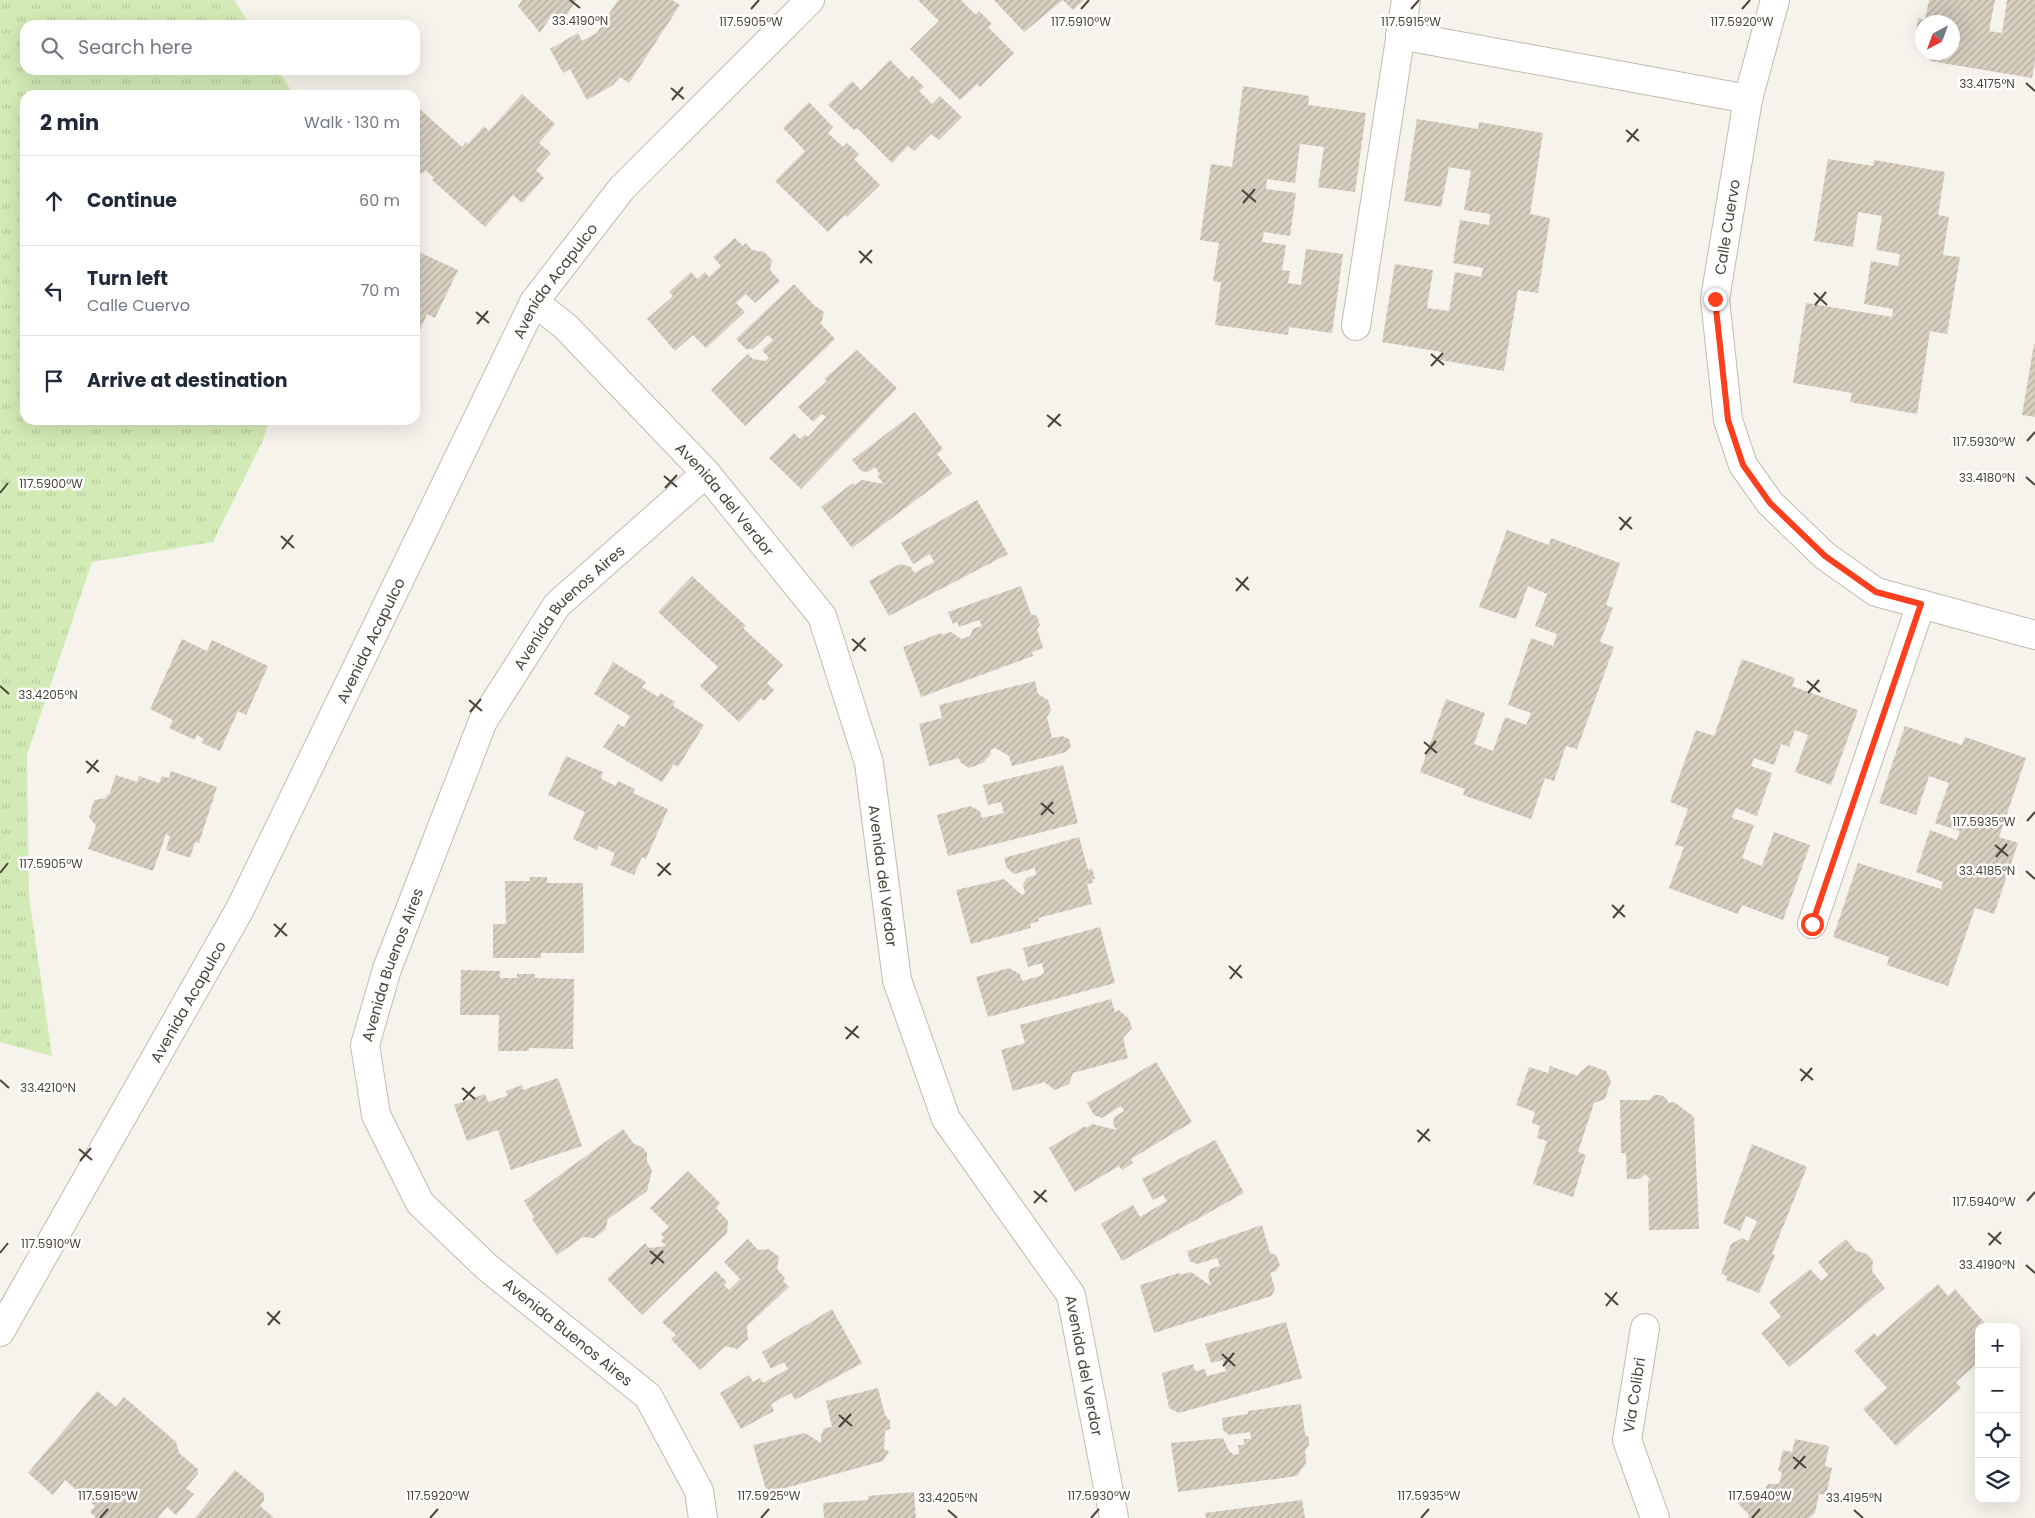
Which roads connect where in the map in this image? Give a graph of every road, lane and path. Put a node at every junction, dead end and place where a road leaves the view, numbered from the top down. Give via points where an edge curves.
1 (810, 0) edge
2 (1406, 0) edge
3 (1775, 0) edge
4 (1400, 35) junction
5 (1748, 99) junction
6 (534, 302) junction
7 (1356, 326) dead end
8 (706, 473) junction
9 (1921, 604) junction
10 (2035, 636) edge
11 (1812, 924) dead end
12 (1646, 1328) dead end
13 (0, 1332) edge
14 (703, 1518) edge
15 (1114, 1518) edge
16 (1655, 1518) edge

1 - 6 street, Avenida Acapulco via 622,188
2 - 4 street
3 - 5 street, Calle Cuervo
4 - 5 street
4 - 7 street
5 - 9 street, Calle Cuervo via 1715,299 1728,420 1743,465 1770,503 1825,556 1876,592
6 - 8 street, Avenida del Verdor via 565,326
6 - 13 street, Avenida Acapulco via 240,909
8 - 14 street, Avenida Buenos Aires via 557,605 483,722 387,969 365,1045 376,1115 420,1203 488,1268 648,1396 699,1492
8 - 15 street, Avenida del Verdor via 822,616 870,763 897,980 946,1119 1071,1295
9 - 10 street, Calle Cuervo
9 - 11 street
12 - 16 street, Via Colibri via 1627,1440

